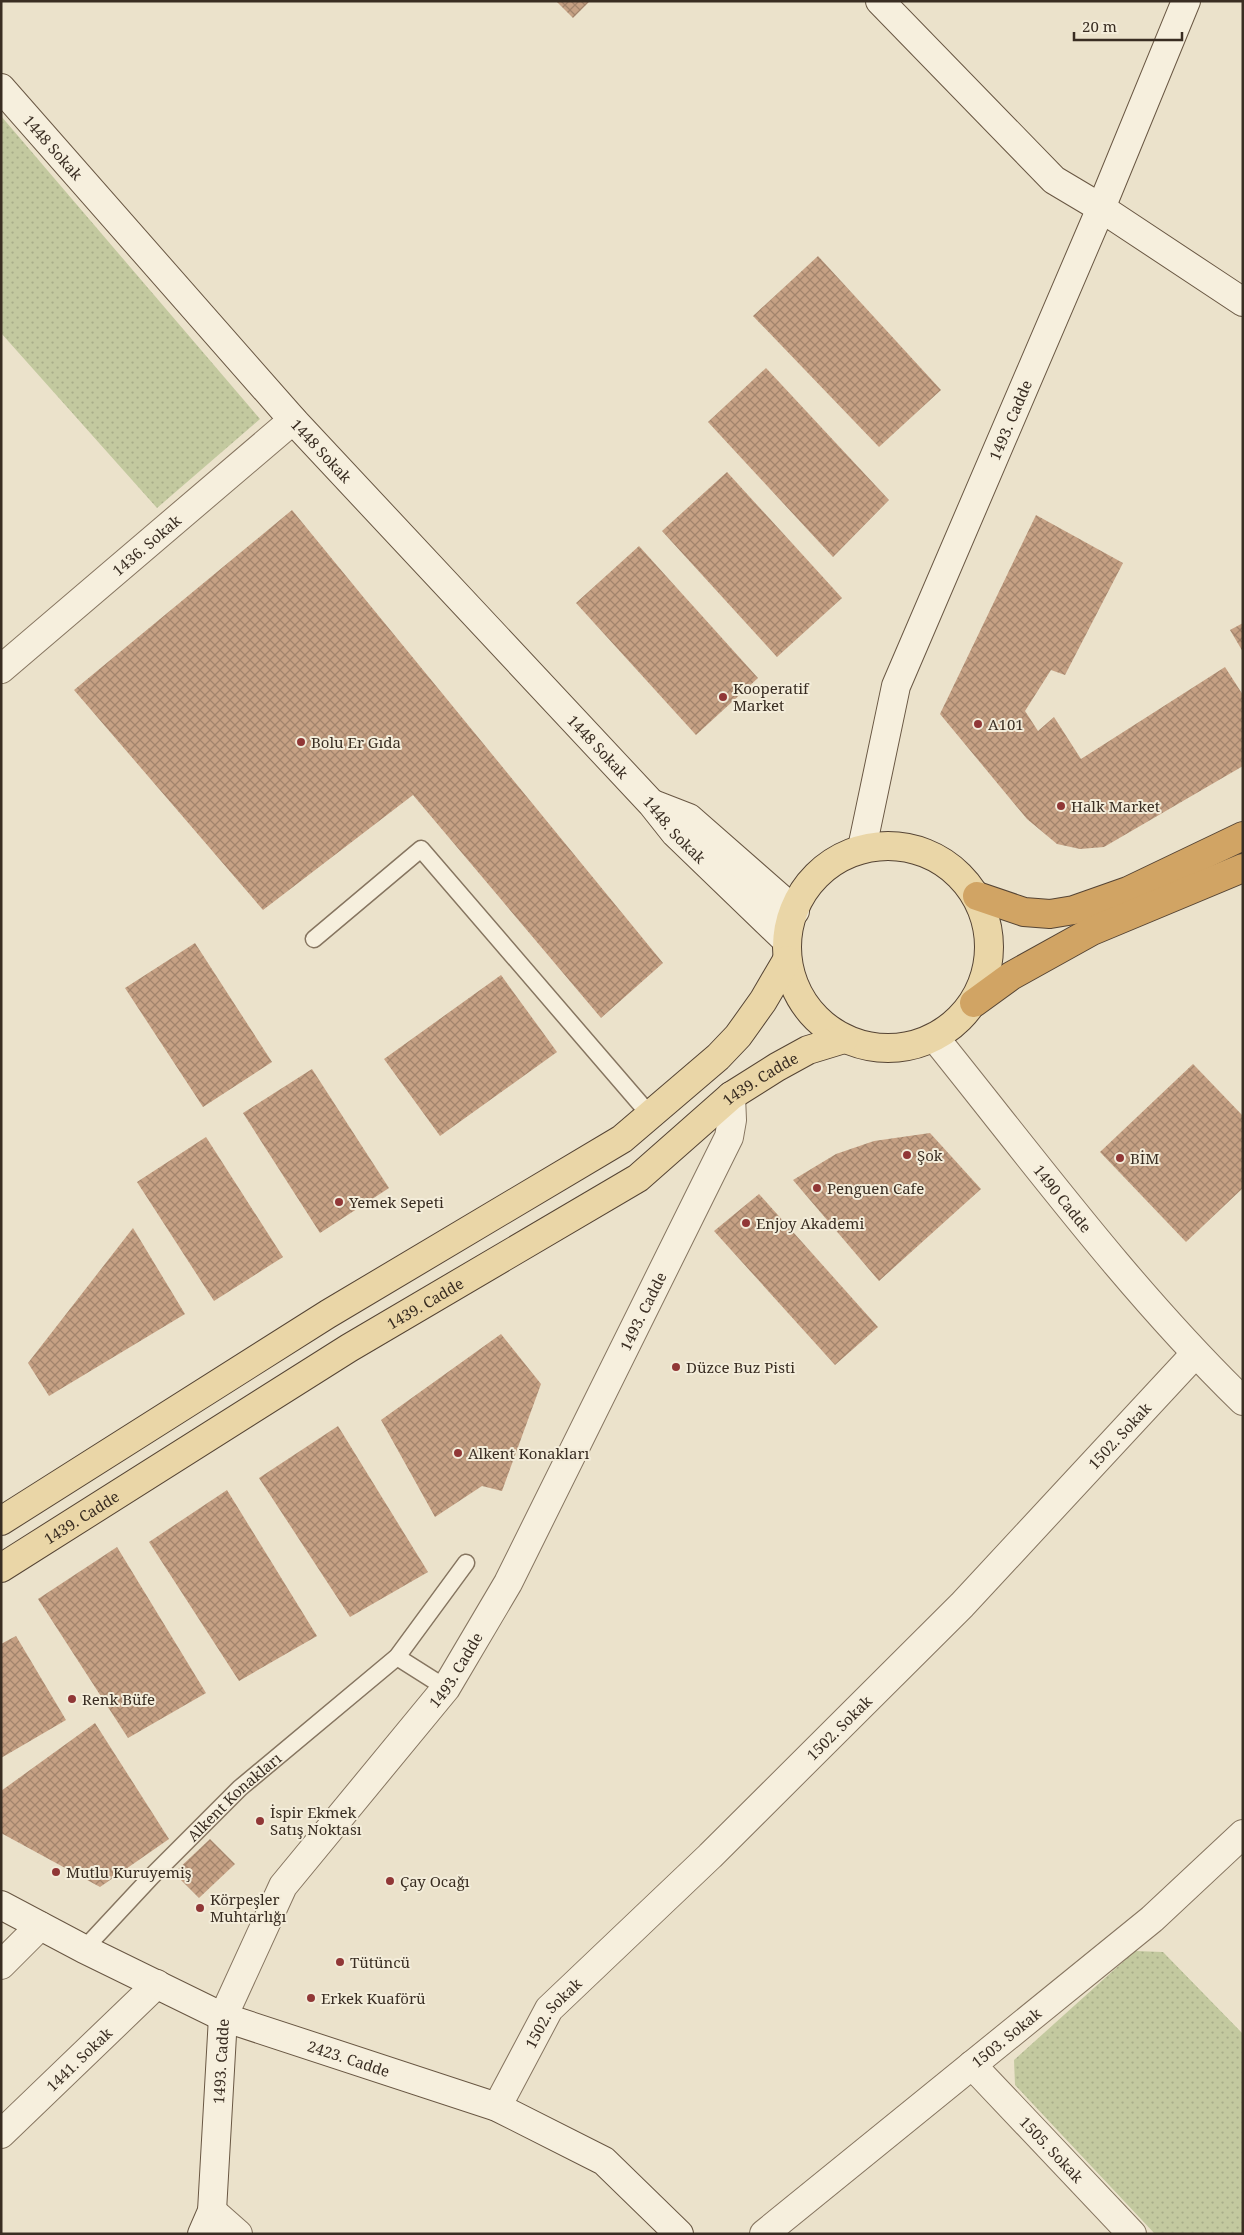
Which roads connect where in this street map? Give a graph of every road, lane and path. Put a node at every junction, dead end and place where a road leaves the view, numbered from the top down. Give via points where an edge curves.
1 (880, 1) edge
2 (1186, 1) edge
3 (1, 88) edge
4 (1101, 208) junction
5 (1243, 302) edge
6 (292, 420) junction
7 (1, 669) edge
8 (652, 804) junction
9 (1243, 836) edge
10 (862, 848) junction
11 (1243, 868) edge
12 (977, 896) junction
13 (795, 911) junction
14 (314, 939) dead end
15 (786, 950) junction
16 (974, 1003) junction
17 (935, 1038) junction
18 (844, 1039) junction
19 (731, 1096) junction
20 (650, 1115) junction
21 (1195, 1354) junction
22 (1243, 1401) edge
23 (1, 1521) edge
24 (466, 1563) dead end
25 (1, 1568) edge
26 (398, 1657) junction
27 (446, 1688) junction
28 (1243, 1834) edge
29 (1, 1905) edge
30 (40, 1926) junction
31 (84, 1950) junction
32 (1, 1964) edge
33 (157, 1984) junction
34 (223, 2017) junction
35 (972, 2066) junction
36 (497, 2108) junction
37 (1, 2134) edge
38 (207, 2222) edge
39 (238, 2234) edge
40 (679, 2234) edge
41 (764, 2234) edge
42 (1132, 2234) edge

1 - 4 street via 1054,180
2 - 4 street, 1493. Cadde
3 - 6 street, 1448 Sokak
4 - 5 street
4 - 10 street, 1493. Cadde via 896,686
6 - 7 street, 1436. Sokak
6 - 8 street, 1448 Sokak
8 - 13 street, 1448. Sokak via 689,818
8 - 15 street, 1448. Sokak via 675,833
9 - 12 highway via 1128,891 1074,910 1050,914 1024,912
10 - 12 main road via 874,845 910,847 942,860 969,884
10 - 13 main road via 822,868 808,883
11 - 16 highway via 1092,931 1011,976
12 - 16 main road via 987,923 990,960
13 - 15 main road via 789,922
14 - 20 lane via 421,849
15 - 18 main road via 800,997 816,1019
15 - 20 main road via 763,1001 738,1036
16 - 17 main road via 957,1022
17 - 18 main road via 906,1048 870,1047
17 - 21 street, 1490 Cadde via 1119,1269
18 - 19 main road, 1439. Cadde via 808,1050
19 - 25 main road, 1439. Cadde via 638,1178 349,1348
19 - 27 street, 1493. Cadde via 729,1137 512,1574
20 - 23 main road via 622,1139 328,1314
21 - 22 street, 1490 Cadde
21 - 36 street, 1502. Sokak via 962,1605 710,1856 549,2009
24 - 26 lane, Alkent Konakları
26 - 27 lane
26 - 31 lane, Alkent Konakları via 240,1788
27 - 34 street, 1493. Cadde via 283,1886
28 - 35 street, 1503. Sokak via 1152,1919
29 - 30 street, 2423. Cadde
30 - 31 street, 2423. Cadde
30 - 32 street
31 - 33 street, 2423. Cadde
33 - 34 street, 2423. Cadde
33 - 37 street, 1441. Sokak
34 - 36 street, 2423. Cadde
34 - 38 street, 1493. Cadde
35 - 41 street, 1503. Sokak
35 - 42 street, 1505. Sokak
36 - 40 street, 2423. Cadde via 604,2161
38 - 39 street

